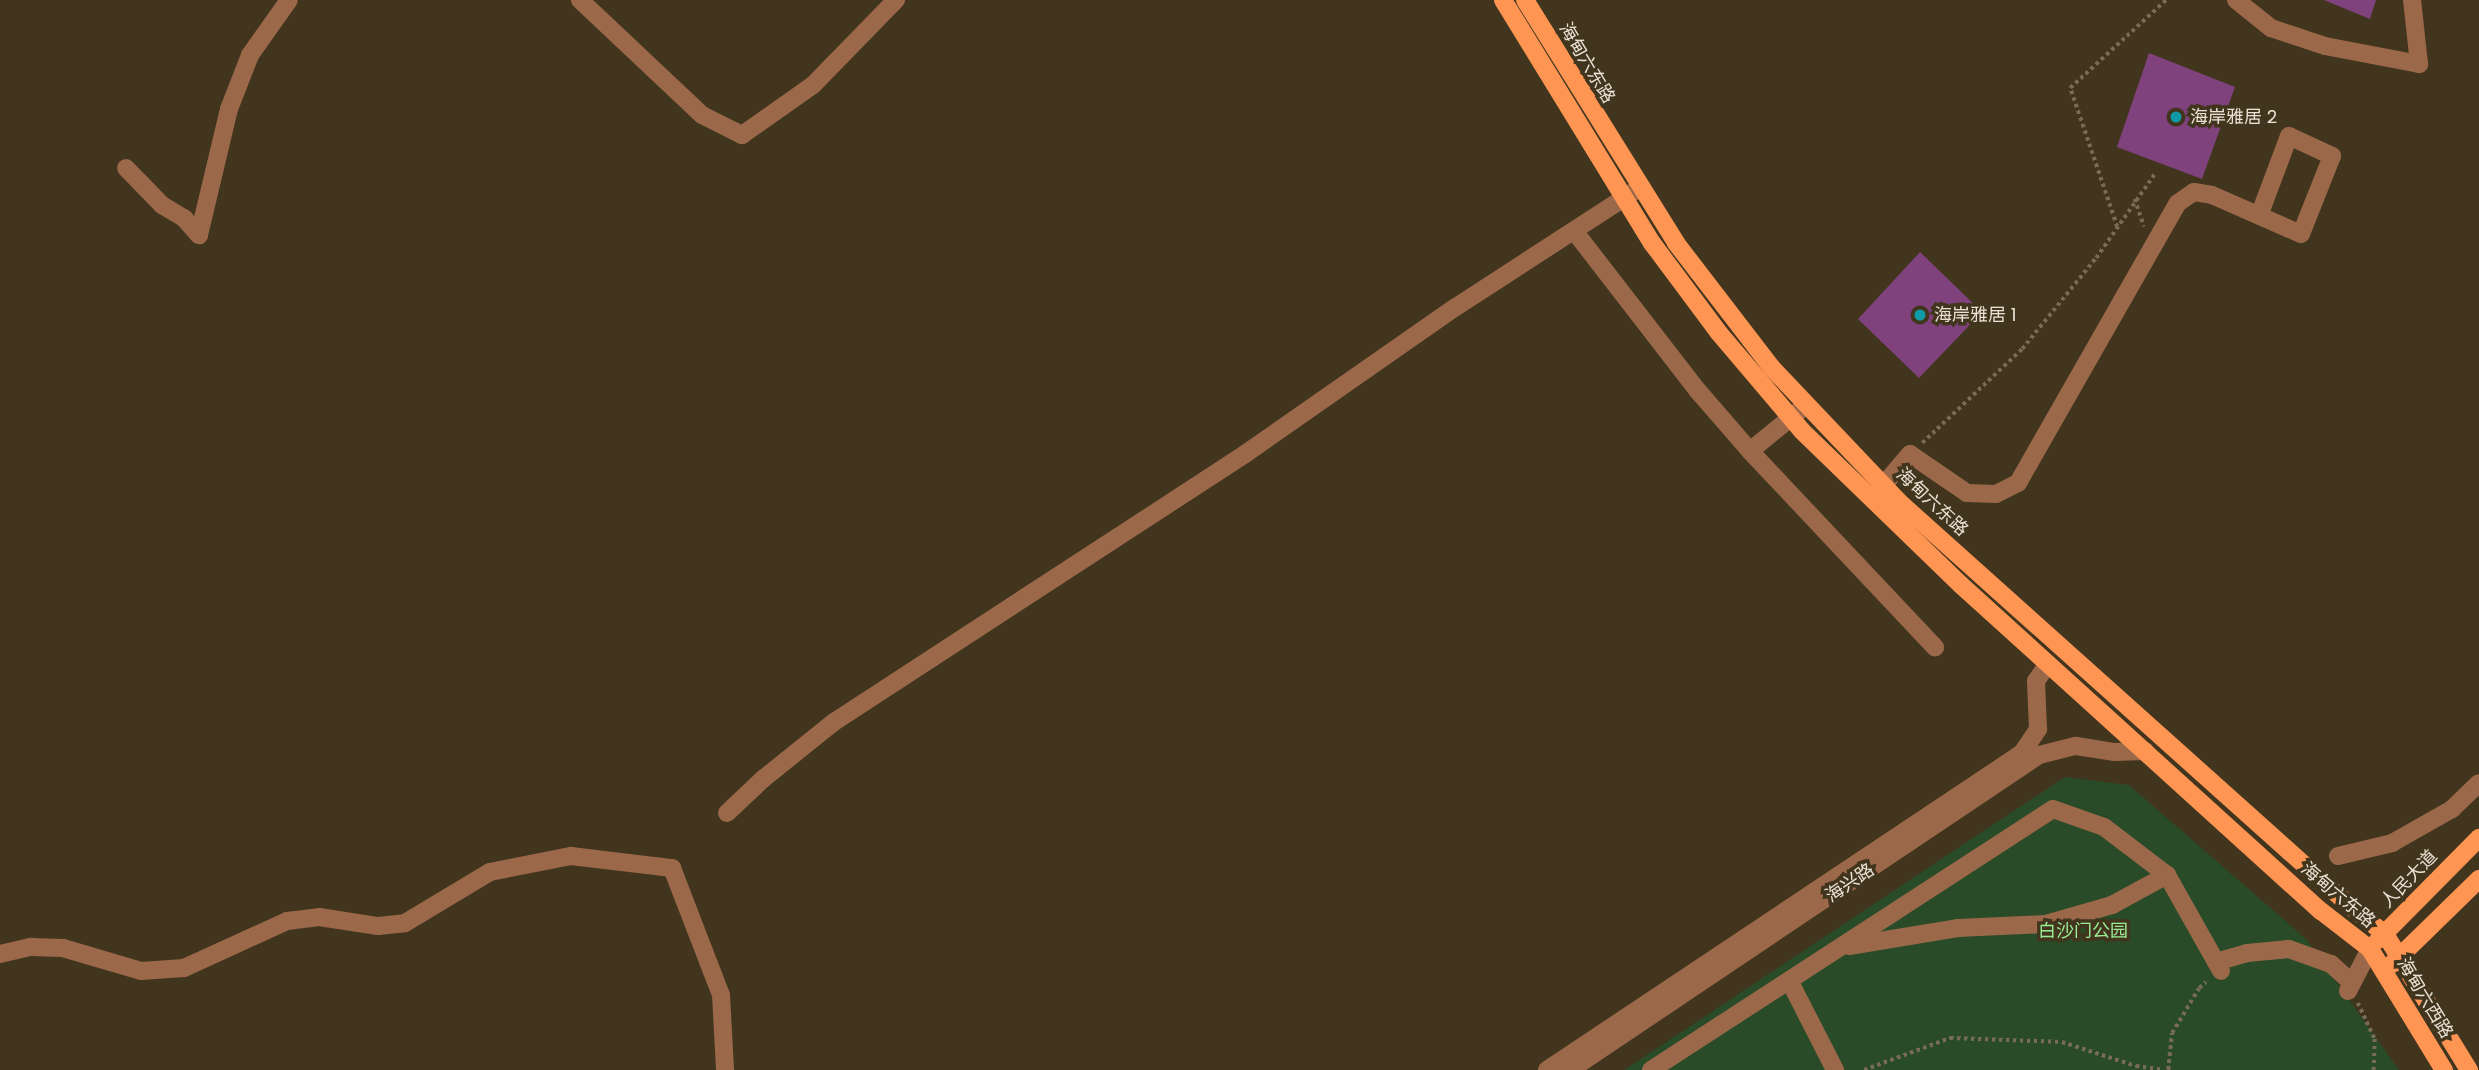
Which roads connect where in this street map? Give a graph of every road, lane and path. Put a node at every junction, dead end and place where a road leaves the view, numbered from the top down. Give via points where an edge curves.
1 (289, 0) edge
2 (580, 0) edge
3 (896, 0) edge
4 (1503, 0) edge
5 (1525, 0) edge
6 (2166, 0) edge
7 (2236, 0) edge
8 (2412, 0) edge
9 (126, 167) dead end
10 (2156, 172) dead end
11 (1639, 188) junction
12 (1623, 199) junction
13 (2259, 216) junction
14 (2117, 227) junction
15 (1575, 232) junction
16 (1807, 405) junction
17 (1791, 418) junction
18 (1750, 451) junction
19 (1910, 454) junction
20 (1882, 485) junction
21 (1872, 501) junction
22 (1936, 647) dead end
23 (2048, 664) junction
24 (2145, 751) junction
25 (2479, 783) edge
26 (727, 813) dead end
27 (2479, 838) edge
28 (2337, 856) dead end
29 (2166, 875) junction
30 (2479, 879) edge
31 (2385, 934) junction
32 (1841, 947) junction
33 (2370, 949) junction
34 (0, 954) edge
35 (2400, 957) junction
36 (2219, 966) junction
37 (2385, 971) junction
38 (1790, 982) junction
39 (2350, 987) junction
40 (725, 1070) edge
41 (1547, 1070) edge
42 (1570, 1070) edge
43 (1651, 1070) edge
44 (1835, 1070) edge
45 (1864, 1070) edge
46 (2166, 1070) edge
47 (2374, 1070) edge
48 (2444, 1070) edge
49 (2469, 1070) edge

1 - 9 street via 250,55 229,109 200,235 162,205
2 - 3 street via 702,115 742,135 813,85
4 - 12 main road, 海甸六东路
5 - 11 main road, 海甸六东路
6 - 14 path via 2070,88
7 - 8 street via 2271,28 2325,46 2419,64
10 - 14 path
11 - 12 street
11 - 16 main road, 海甸六东路 via 1707,287
12 - 15 street
12 - 17 main road, 海甸六东路 via 1675,276
13 - 13 street via 2301,234 2332,156 2289,136
13 - 19 street via 2194,192 2178,203 2018,483 1996,494 1967,493
14 - 19 path via 2022,349
15 - 18 street
15 - 26 street via 834,722
16 - 17 street
16 - 20 main road, 海甸六东路
17 - 18 street
17 - 21 main road, 海甸六东路
18 - 22 street
19 - 20 street
20 - 21 street
20 - 31 main road, 海甸六东路
21 - 23 main road, 海甸六东路
23 - 24 main road, 海甸六东路
23 - 41 street, 海兴路 via 2036,681 2038,729 2022,753
24 - 33 main road, 海甸六东路 via 2321,911
24 - 42 street, 海兴路 via 2076,746 2039,755
25 - 28 street via 2452,809 2392,843
27 - 31 main road, 人民大道
29 - 32 street via 2112,905 2046,924 1958,928
29 - 32 street via 2104,827 2053,809
29 - 36 street
30 - 35 main road
31 - 33 main road, 人民大道
31 - 35 main road, 海甸六东路
32 - 38 street
33 - 37 main road, 海甸六西路
33 - 39 street
34 - 40 street via 31,947 63,948 141,971 184,968 287,922 319,917 378,926 405,923 490,872 571,856 672,868 721,995
35 - 37 main road
35 - 49 main road, 海甸六西路
36 - 39 street via 2247,953 2289,949 2331,964
36 - 46 path via 2199,988 2172,1033
37 - 48 main road, 海甸六西路
38 - 43 street
38 - 44 street
39 - 47 path via 2375,1039
45 - 46 path via 1950,1038 2062,1042 2136,1066

